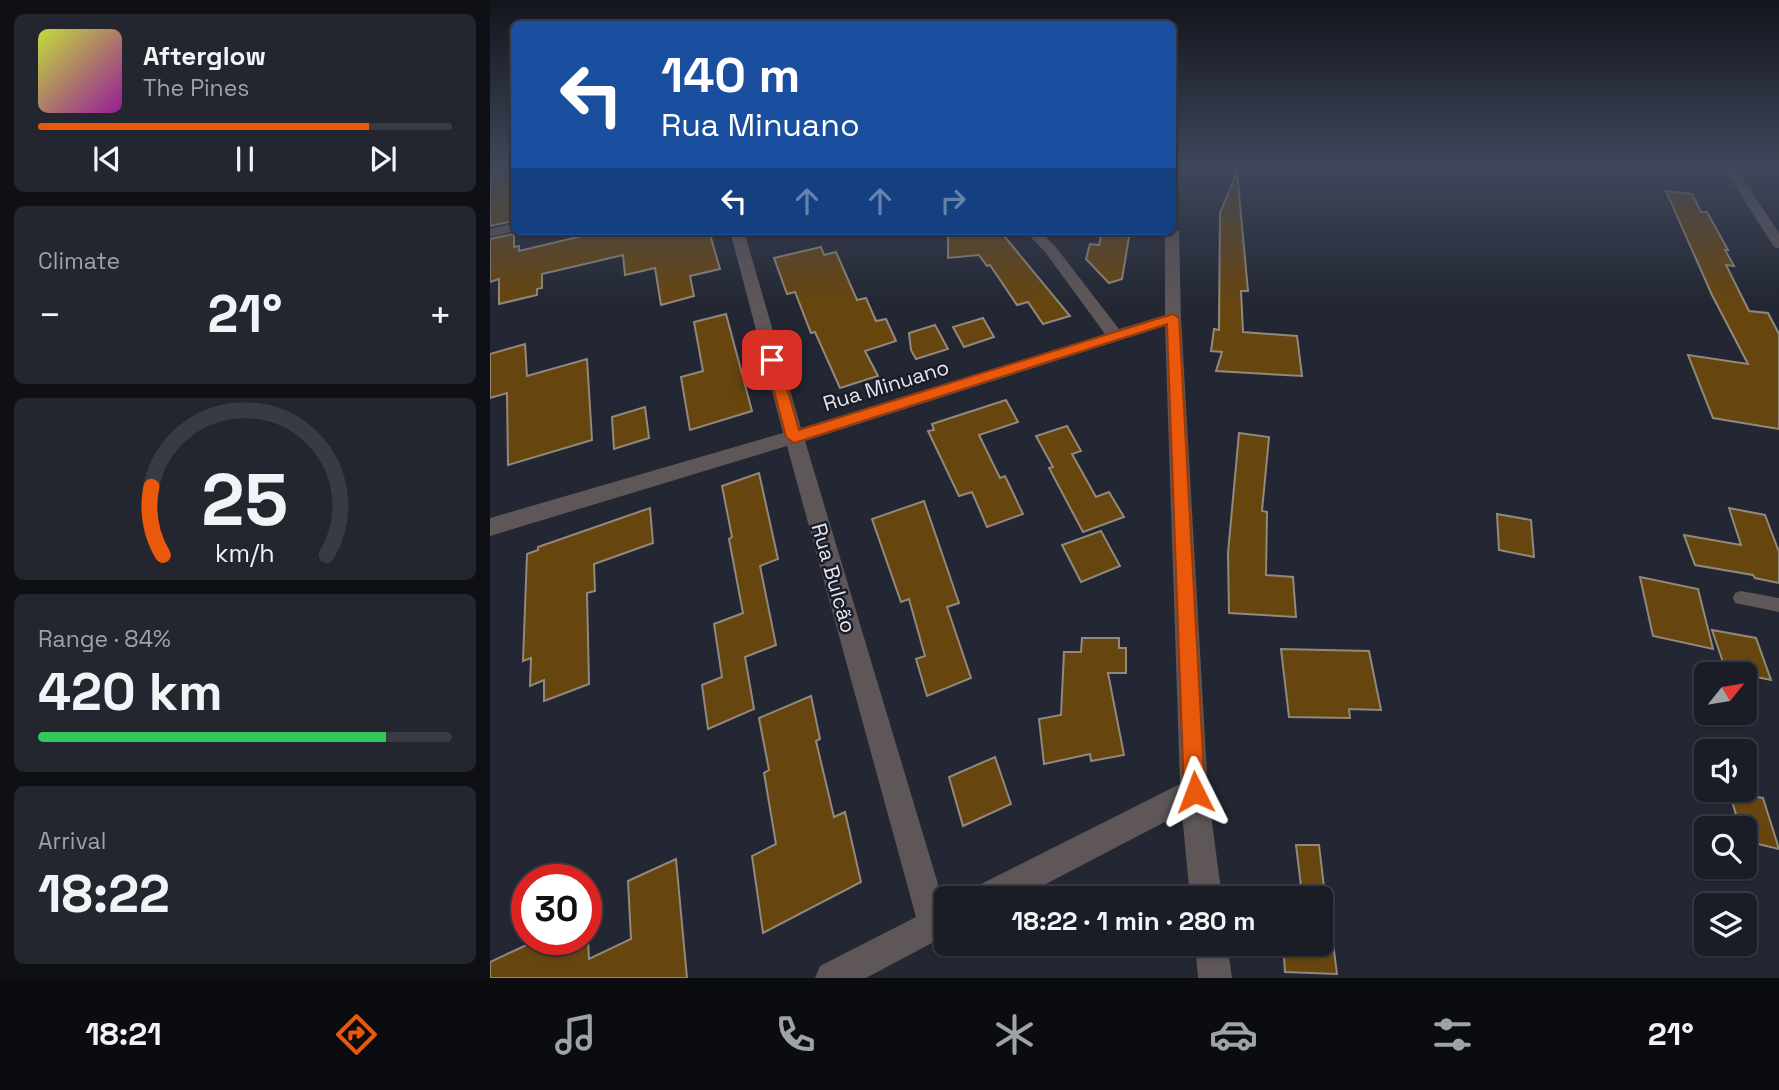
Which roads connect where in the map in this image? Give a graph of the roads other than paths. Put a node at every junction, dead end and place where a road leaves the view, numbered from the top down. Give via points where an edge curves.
1 (1758, 212) edge
2 (511, 228) edge
3 (490, 233) edge
4 (738, 235) edge
5 (1036, 235) edge
6 (1172, 235) edge
7 (1779, 244) edge
8 (1173, 318) junction
9 (1116, 337) junction
10 (794, 437) junction
11 (490, 527) edge
12 (1741, 598) dead end
13 (1779, 606) edge
14 (1195, 792) junction
15 (1010, 886) edge
16 (1205, 886) edge
17 (934, 898) edge
18 (934, 925) edge
19 (1212, 956) edge
20 (832, 978) edge
21 (1214, 978) edge

1 - 7 street
2 - 3 street
4 - 10 street, Rua Bulcão
5 - 9 street
6 - 8 street
8 - 9 street, Rua Minuano
8 - 14 street
9 - 10 street, Rua Minuano
10 - 11 street, Rua Minuano
10 - 17 street, Rua Bulcão
12 - 13 lane
14 - 15 street
14 - 16 street
18 - 20 street
19 - 21 street

